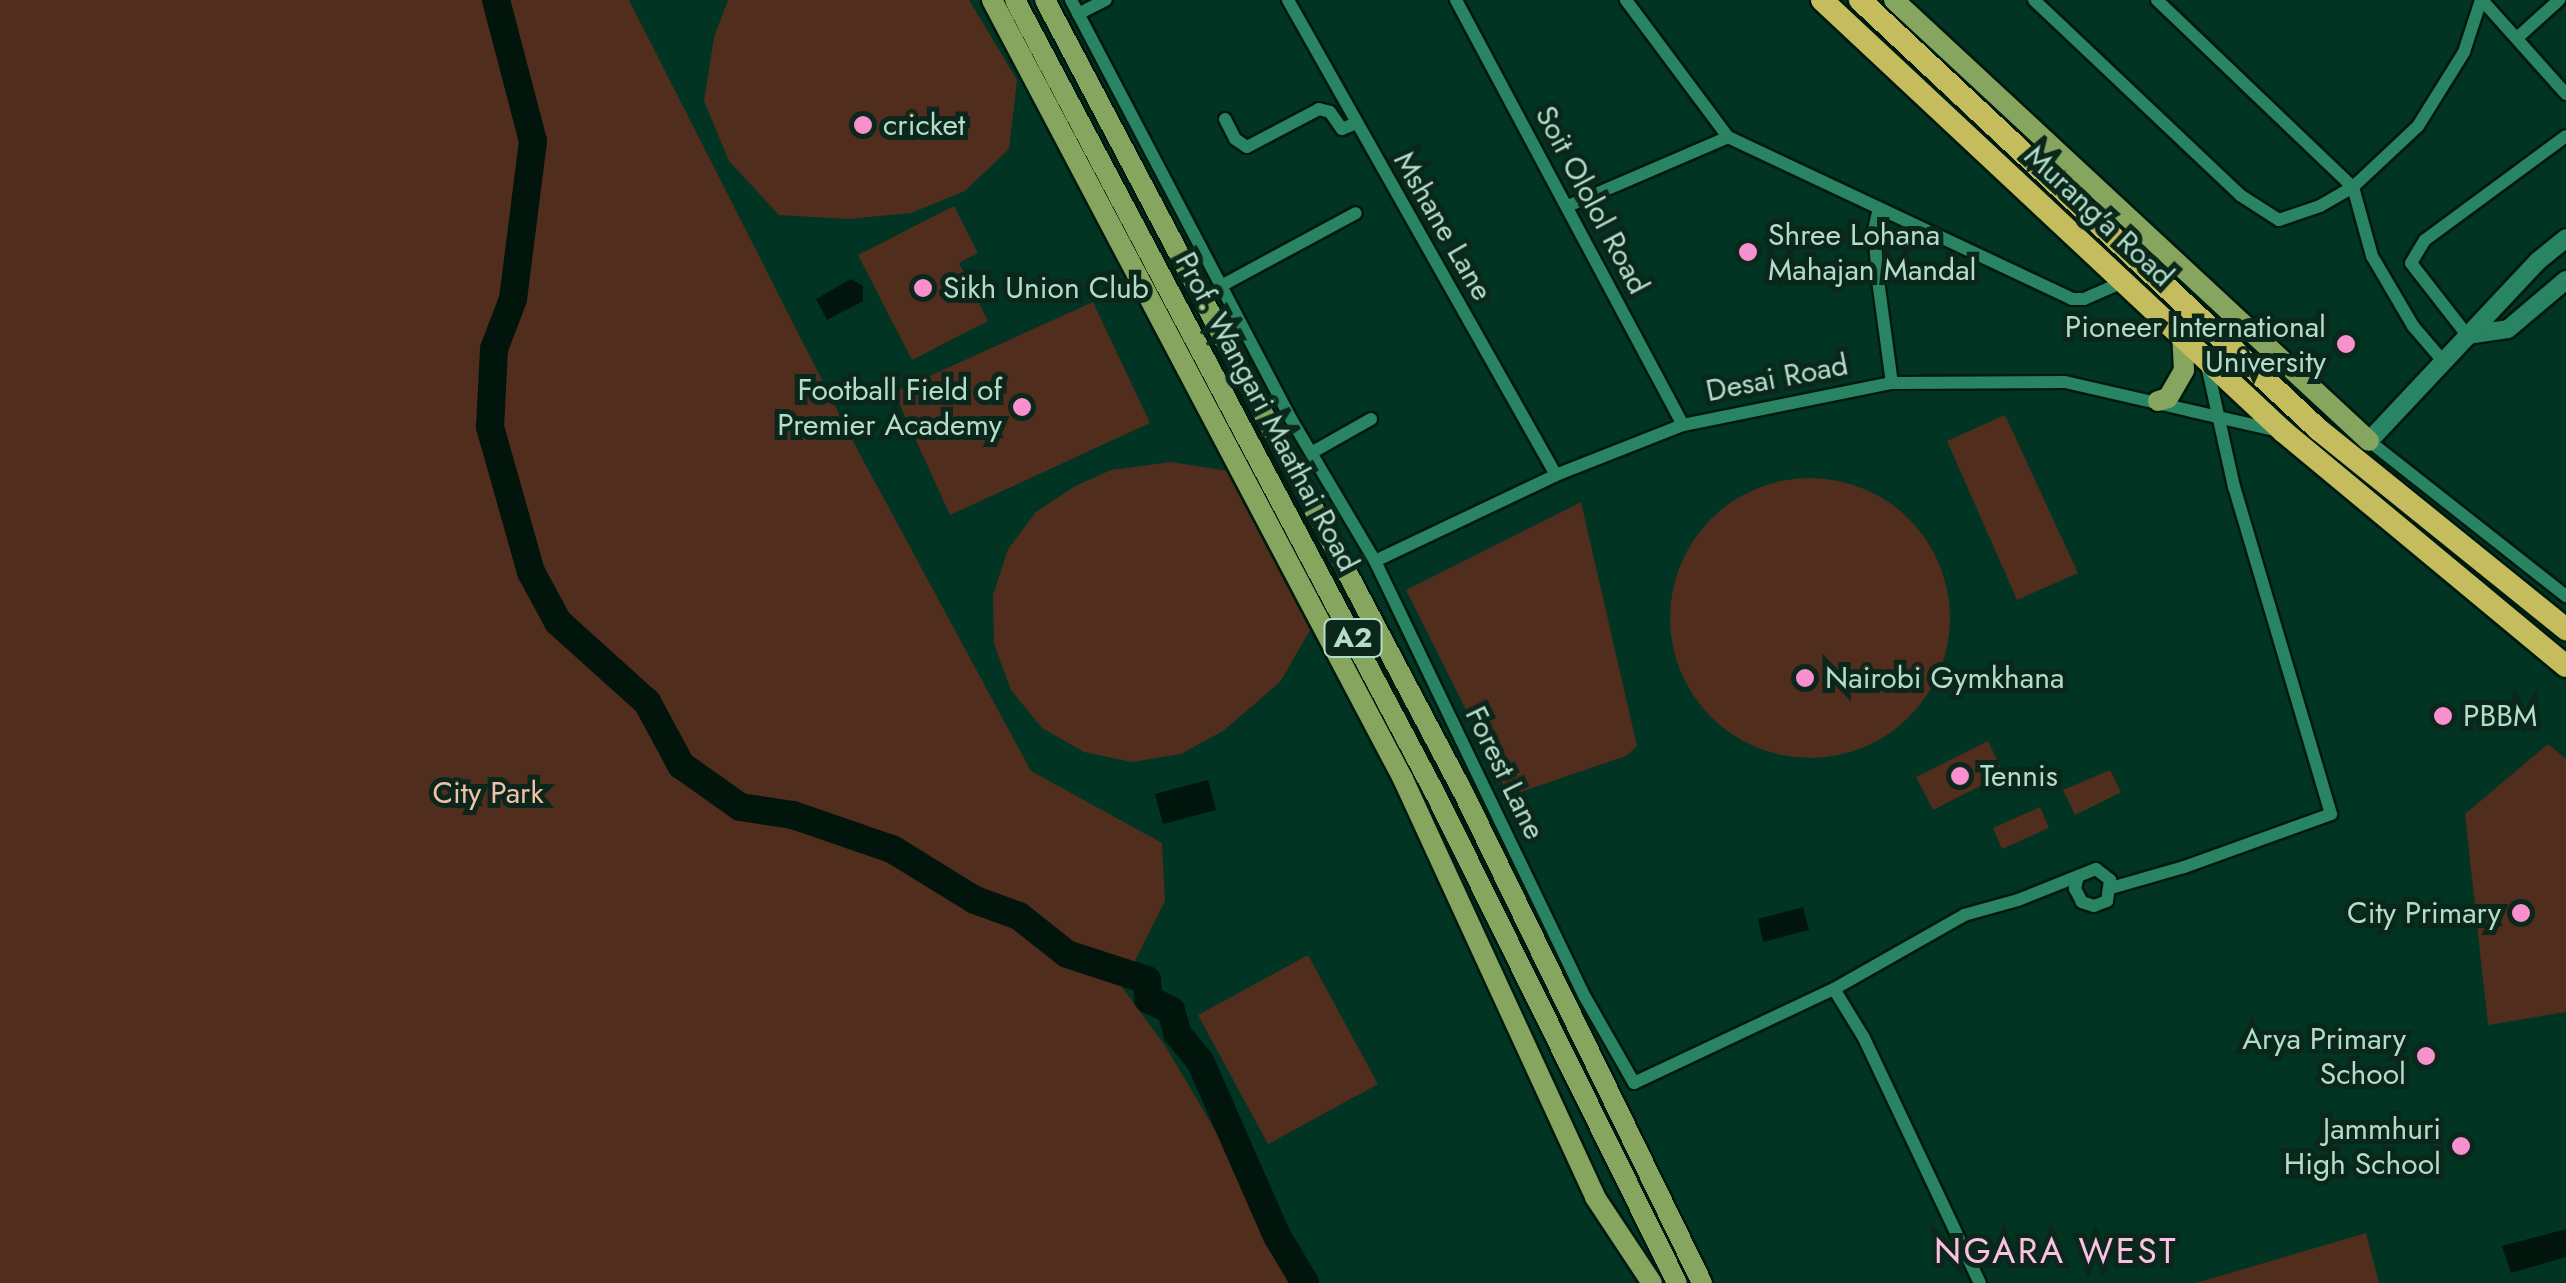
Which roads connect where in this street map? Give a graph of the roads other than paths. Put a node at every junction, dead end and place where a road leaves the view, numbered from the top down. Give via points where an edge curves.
1 (992, 0) edge
2 (1015, 0) edge
3 (1045, 0) edge
4 (1071, 0) edge
5 (1106, 0) edge
6 (1288, 0) edge
7 (1626, 0) edge
8 (1822, 0) edge
9 (1860, 0) edge
10 (1894, 0) edge
11 (2034, 0) edge
12 (2157, 0) edge
13 (2482, 0) edge
14 (2560, 0) edge
15 (1460, 2) edge
16 (1078, 14) junction
17 (2517, 38) junction
18 (2566, 94) edge
19 (1225, 119) dead end
20 (1356, 124) junction
21 (2566, 136) edge
22 (1728, 137) junction
23 (2353, 187) junction
24 (1568, 206) junction
25 (1880, 208) junction
26 (1356, 212) dead end
27 (2566, 238) edge
28 (2566, 280) edge
29 (2125, 282) junction
30 (1221, 286) junction
31 (2182, 334) junction
32 (2468, 335) junction
33 (2205, 355) junction
34 (2442, 360) junction
35 (1892, 383) junction
36 (2158, 401) junction
37 (2216, 415) junction
38 (1371, 419) dead end
39 (1684, 425) junction
40 (2284, 432) junction
41 (2369, 442) junction
42 (1311, 453) junction
43 (1556, 476) junction
44 (1375, 562) junction
45 (2566, 596) edge
46 (2566, 628) edge
47 (2566, 666) edge
48 (2078, 876) junction
49 (2111, 888) junction
50 (1834, 989) junction
51 (1670, 1281) edge
52 (1652, 1283) edge
53 (1702, 1283) edge
54 (1980, 1283) edge

1 - 52 main road via 1403,779 1595,1198
2 - 51 main road, Prof. Wangari Maathai Road / A2 via 1436,795
3 - 53 main road, Prof. Wangari Maathai Road / A2 via 1465,796
4 - 16 street, Forest Lane
5 - 16 street
6 - 20 street, Mshane Lane
7 - 22 street
8 - 29 highway, Murang'a Road
9 - 46 highway, Murang'a Road via 2318,429
10 - 41 main road, Murang'a Road
11 - 23 street via 2240,195 2279,220
12 - 23 street
13 - 17 street
13 - 23 street via 2464,52 2418,126
14 - 17 street
15 - 24 street, Soit Ololol Road
16 - 30 street, Forest Lane
17 - 18 street
19 - 20 street via 1246,147 1319,108 1342,129
20 - 43 street, Mshane Lane
21 - 32 street via 2424,240 2412,263
22 - 24 street
22 - 25 street
23 - 34 street via 2372,256
24 - 39 street, Soit Ololol Road
25 - 29 street via 2072,299
25 - 35 street via 1875,246
26 - 30 street
27 - 32 main road
28 - 32 main road via 2508,329
29 - 31 highway, Murang'a Road
30 - 42 street, Forest Lane
31 - 33 highway, Murang'a Road
31 - 36 main road via 2184,370 2168,398
32 - 34 main road
33 - 37 street
33 - 40 highway, Murang'a Road
34 - 41 main road
35 - 36 street, Desai Road via 2065,382
35 - 39 street, Desai Road
36 - 37 street, Desai Road
37 - 40 street, Desai Road
37 - 49 street via 2330,814
38 - 42 street
39 - 43 street, Desai Road
40 - 47 highway, Murang'a Road
41 - 45 street, Murang'a Road
42 - 44 street, Forest Lane
43 - 44 street, Desai Road
44 - 50 street, Forest Lane via 1585,997 1634,1083
48 - 49 street via 2101,870
48 - 49 street via 2076,889 2087,905 2101,905
48 - 50 street via 1964,915
50 - 54 street via 1864,1038

